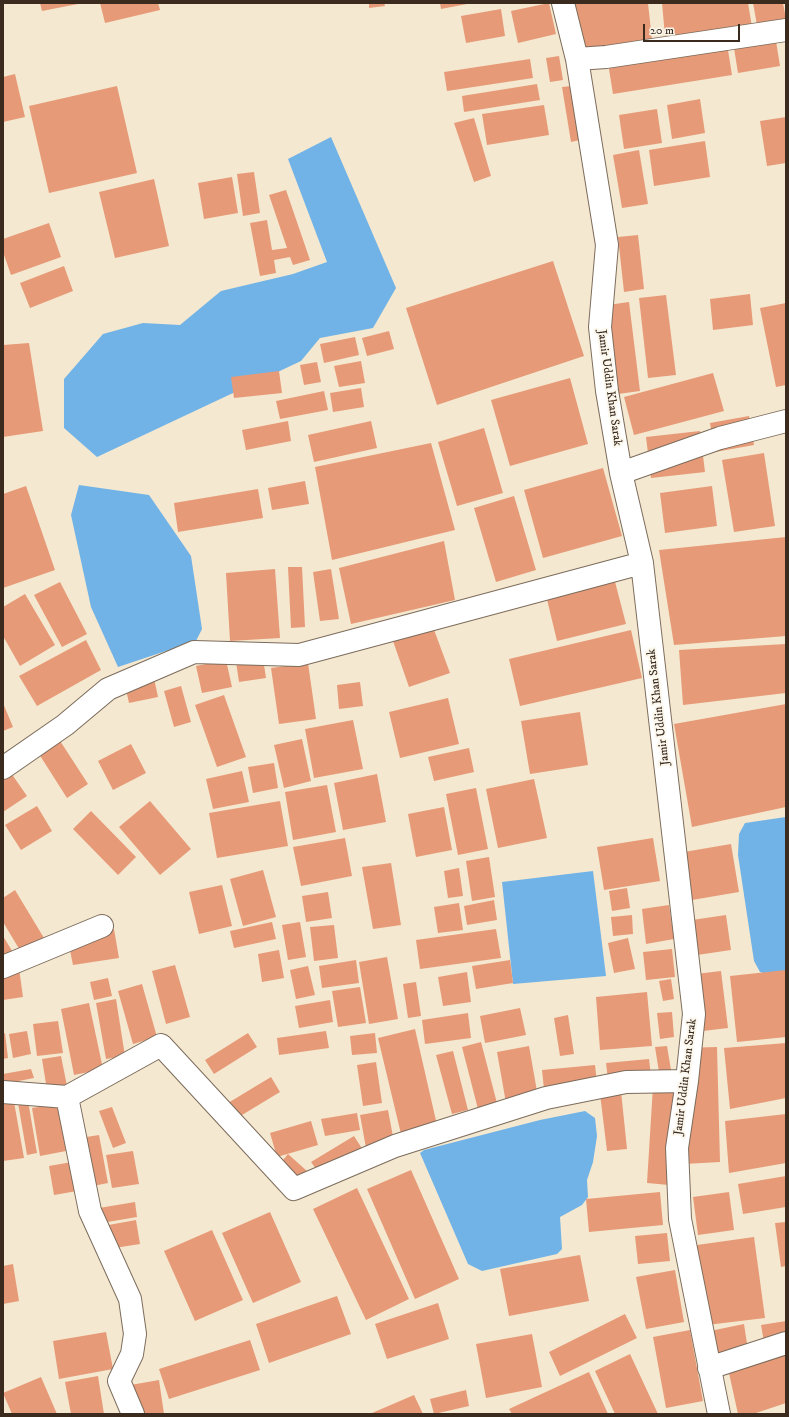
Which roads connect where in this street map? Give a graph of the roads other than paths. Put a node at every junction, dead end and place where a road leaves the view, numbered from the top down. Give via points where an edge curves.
1 (563, 3) edge
2 (786, 30) edge
3 (577, 59) junction
4 (786, 421) edge
5 (621, 473) junction
6 (642, 563) junction
7 (3, 768) edge
8 (102, 926) dead end
9 (3, 967) edge
10 (687, 1081) junction
11 (3, 1092) edge
12 (67, 1097) junction
13 (786, 1343) edge
14 (709, 1368) junction
15 (134, 1414) edge
16 (719, 1414) edge

1 - 3 street, Jamir Uddin Khan Sarak
2 - 3 street
3 - 5 street, Jamir Uddin Khan Sarak via 607,245 600,328 607,391
4 - 5 street via 720,438
5 - 6 street, Jamir Uddin Khan Sarak
6 - 7 street via 299,655 194,652 108,689 65,725
6 - 10 street, Jamir Uddin Khan Sarak via 694,1014
8 - 9 street
10 - 12 street via 626,1082 546,1098 395,1146 294,1189 161,1045
10 - 14 street, Jamir Uddin Khan Sarak via 677,1148 680,1219
11 - 12 street
12 - 15 street via 90,1211 130,1299 135,1334 132,1354 119,1381
13 - 14 street
14 - 16 street, Jamir Uddin Khan Sarak

